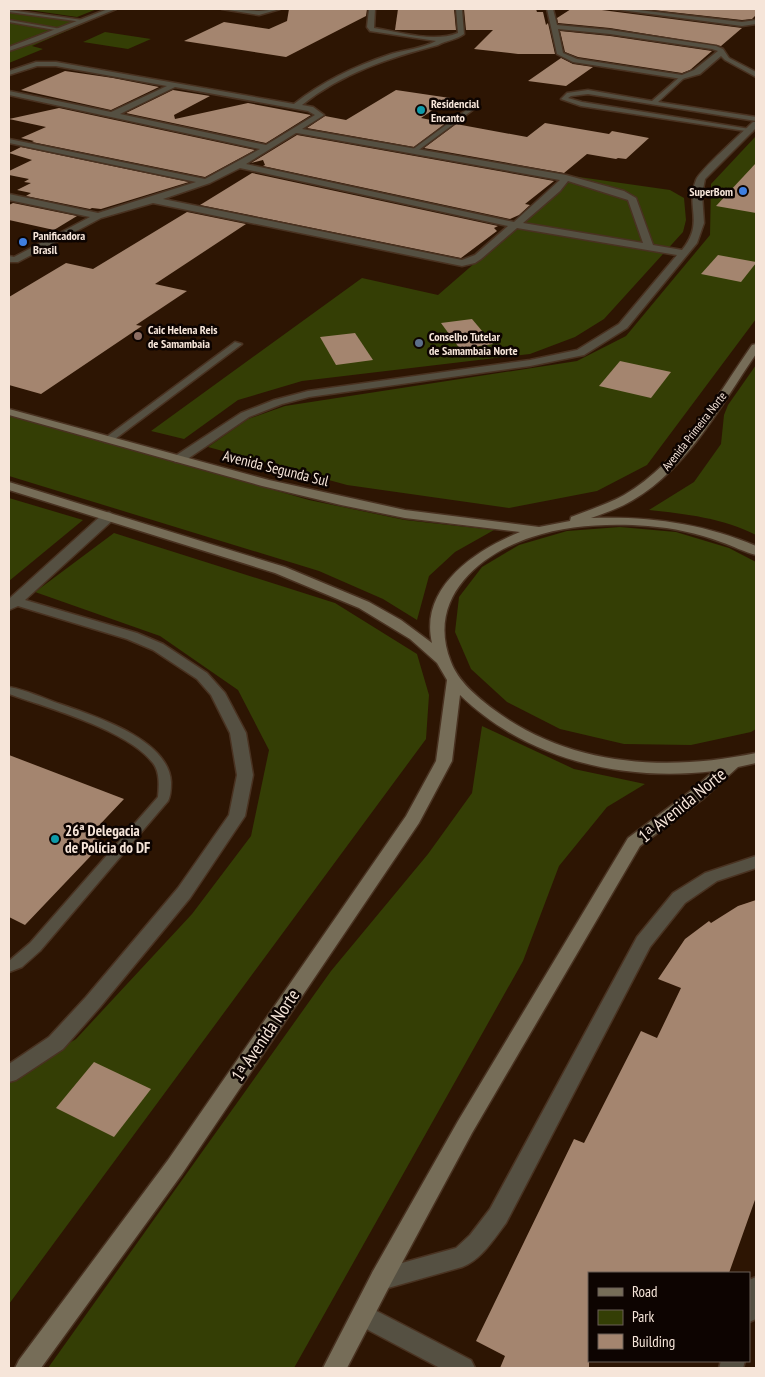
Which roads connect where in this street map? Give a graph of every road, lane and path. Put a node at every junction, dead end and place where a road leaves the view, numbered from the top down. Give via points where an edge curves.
1 (113, 9) edge
2 (225, 9) edge
3 (277, 9) edge
4 (372, 9) edge
5 (459, 9) edge
6 (550, 9) edge
7 (616, 9) edge
8 (9, 11) edge
9 (9, 21) edge
10 (82, 22) junction
11 (756, 22) edge
12 (555, 27) junction
13 (62, 30) junction
14 (443, 40) junction
15 (12, 48) edge
16 (721, 52) junction
17 (46, 64) junction
18 (9, 73) edge
19 (756, 75) edge
20 (682, 77) junction
21 (172, 86) junction
22 (9, 93) edge
23 (654, 102) junction
24 (296, 106) junction
25 (474, 106) dead end
26 (112, 115) junction
27 (756, 118) edge
28 (753, 128) edge
29 (297, 131) junction
30 (9, 141) edge
31 (268, 148) junction
32 (414, 151) junction
33 (239, 165) junction
34 (566, 178) junction
35 (207, 181) junction
36 (9, 197) edge
37 (153, 200) junction
38 (98, 216) junction
39 (516, 225) junction
40 (649, 247) junction
41 (684, 253) junction
42 (11, 261) edge
43 (238, 344) dead end
44 (756, 347) edge
45 (12, 414) edge
46 (108, 440) junction
47 (179, 459) junction
48 (9, 486) edge
49 (109, 516) junction
50 (564, 525) junction
51 (540, 530) junction
52 (756, 551) edge
53 (12, 604) edge
54 (443, 661) junction
55 (454, 680) junction
56 (9, 690) edge
57 (756, 758) edge
58 (733, 764) junction
59 (756, 862) edge
60 (9, 967) edge
61 (9, 1074) edge
62 (381, 1279) junction
63 (756, 1288) edge
64 (750, 1308) edge
65 (363, 1315) junction
66 (449, 1365) edge
67 (27, 1368) edge
68 (334, 1368) edge

1 - 10 street
2 - 3 street via 253,13
4 - 14 street via 372,30
5 - 14 street via 461,34
6 - 12 street
7 - 11 street via 742,24
8 - 10 lane
9 - 13 lane
10 - 13 street
12 - 16 street via 655,38 714,47
12 - 20 street via 560,54 565,58
13 - 15 street
14 - 24 street via 363,66 310,94
15 - 17 street via 32,53
16 - 19 street via 727,59
16 - 20 street via 698,72
17 - 18 street via 26,66
17 - 21 street
20 - 23 lane
21 - 24 street
21 - 26 street
22 - 26 street
23 - 27 lane
23 - 28 lane via 588,92 569,94 564,99
24 - 29 street via 315,110 320,115
25 - 32 lane
26 - 31 street
28 - 41 street via 701,178 697,198 701,215 698,232
29 - 31 street
29 - 32 street
30 - 35 street
31 - 33 street
32 - 34 street
33 - 35 street
33 - 39 street
34 - 39 street
34 - 40 street via 632,198
35 - 37 street
36 - 38 street
37 - 38 street
37 - 39 street via 462,263 474,260
38 - 42 street
39 - 40 street
40 - 41 street
41 - 47 street via 623,326 580,353 308,394 245,415
43 - 46 lane
44 - 50 main road, Avenida Primeira Norte via 688,442 659,475 633,494
45 - 46 main road, Avenida Segunda Sul
46 - 47 main road, Avenida Segunda Sul
47 - 51 main road, Avenida Segunda Sul via 266,483 405,514
48 - 49 main road
49 - 53 street
49 - 54 main road via 309,582 374,611 411,634
50 - 51 main road
50 - 52 main road via 618,521 673,525 727,538
51 - 54 main road via 499,545 466,567 444,595 436,627
53 - 61 street via 132,636 158,647 202,676 217,693 238,733 245,775 237,816 184,894 56,1043
54 - 55 main road
55 - 58 main road via 477,705 509,728 547,746 592,760 639,768 687,769
55 - 67 main road, 1ᵃ Avenida Norte via 444,761 413,819 175,1167
56 - 60 lane via 107,727 143,745 159,762 165,777 164,798 35,947 18,964
57 - 58 main road
58 - 62 main road, 1ᵃ Avenida Norte via 634,842 464,1127
59 - 62 street via 711,877 679,898 643,942 498,1216 478,1242 462,1258
62 - 65 main road, 1ᵃ Avenida Norte
63 - 64 street
65 - 66 street
65 - 68 main road, 1ᵃ Avenida Norte

